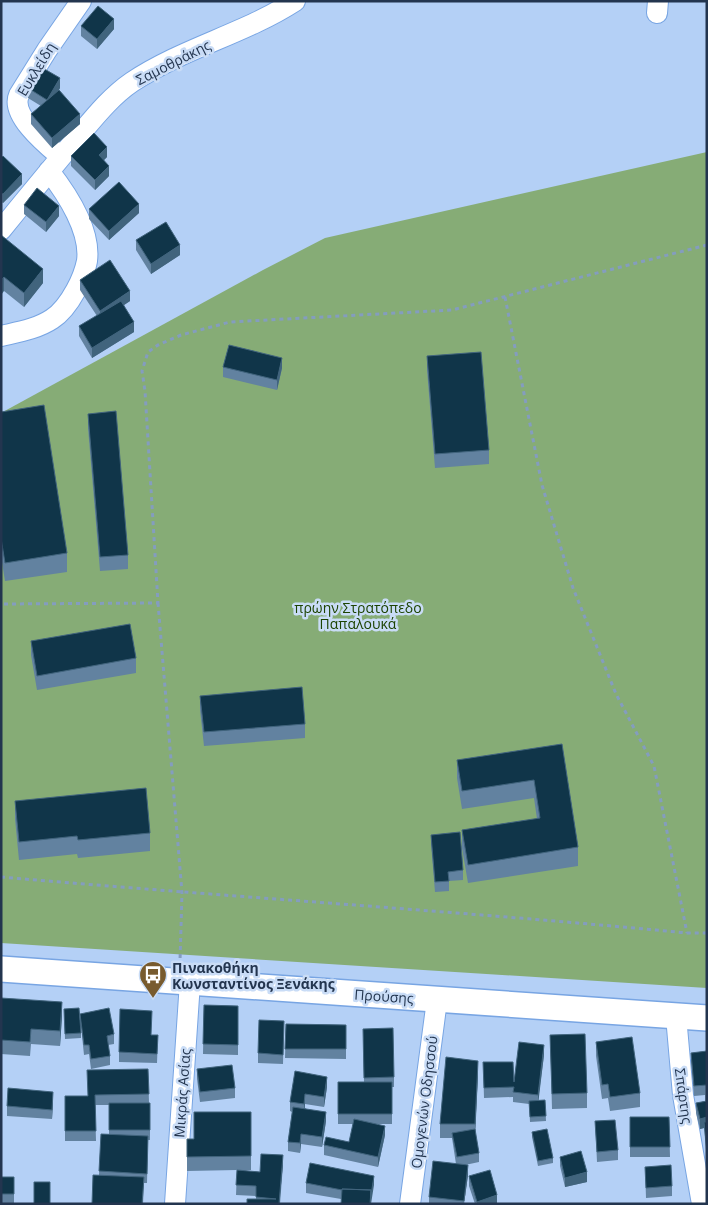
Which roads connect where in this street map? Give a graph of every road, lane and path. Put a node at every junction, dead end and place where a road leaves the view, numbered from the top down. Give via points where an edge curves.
1 (81, 1) edge
2 (295, 1) edge
3 (55, 164) junction
4 (1, 230) edge
5 (707, 245) edge
6 (505, 297) junction
7 (1, 336) edge
8 (158, 603) junction
9 (4, 604) dead end
10 (1, 877) edge
11 (182, 893) junction
12 (687, 933) junction
13 (707, 933) edge
14 (1, 969) edge
15 (184, 981) junction
16 (437, 1000) junction
17 (676, 1016) junction
18 (707, 1018) edge
19 (702, 1174) edge
20 (174, 1204) edge
21 (410, 1204) edge
22 (702, 1204) edge

1 - 3 street, Ευκλείδη via 17,102 18,110
2 - 3 street, Σαμοθράκης via 270,16 164,63 131,83 106,105
3 - 4 street
3 - 7 street via 79,219 87,251 86,265 75,291 58,315 40,325
5 - 6 path
6 - 8 path via 452,310 230,322 181,335 148,352 142,371
6 - 12 path via 542,485 573,588 616,694 654,766
8 - 9 path
8 - 11 path
10 - 11 path
11 - 12 path via 556,920
11 - 15 path
12 - 13 path
14 - 15 main road, Προύσης
15 - 16 main road, Προύσης
15 - 20 street, Μικράς Ασίας
16 - 17 main road, Προύσης
16 - 21 street, Ομογενών Οδησσού
17 - 18 main road, Προύσης
17 - 19 street, Σπάρτης via 683,1095
19 - 22 street, Σπάρτης

